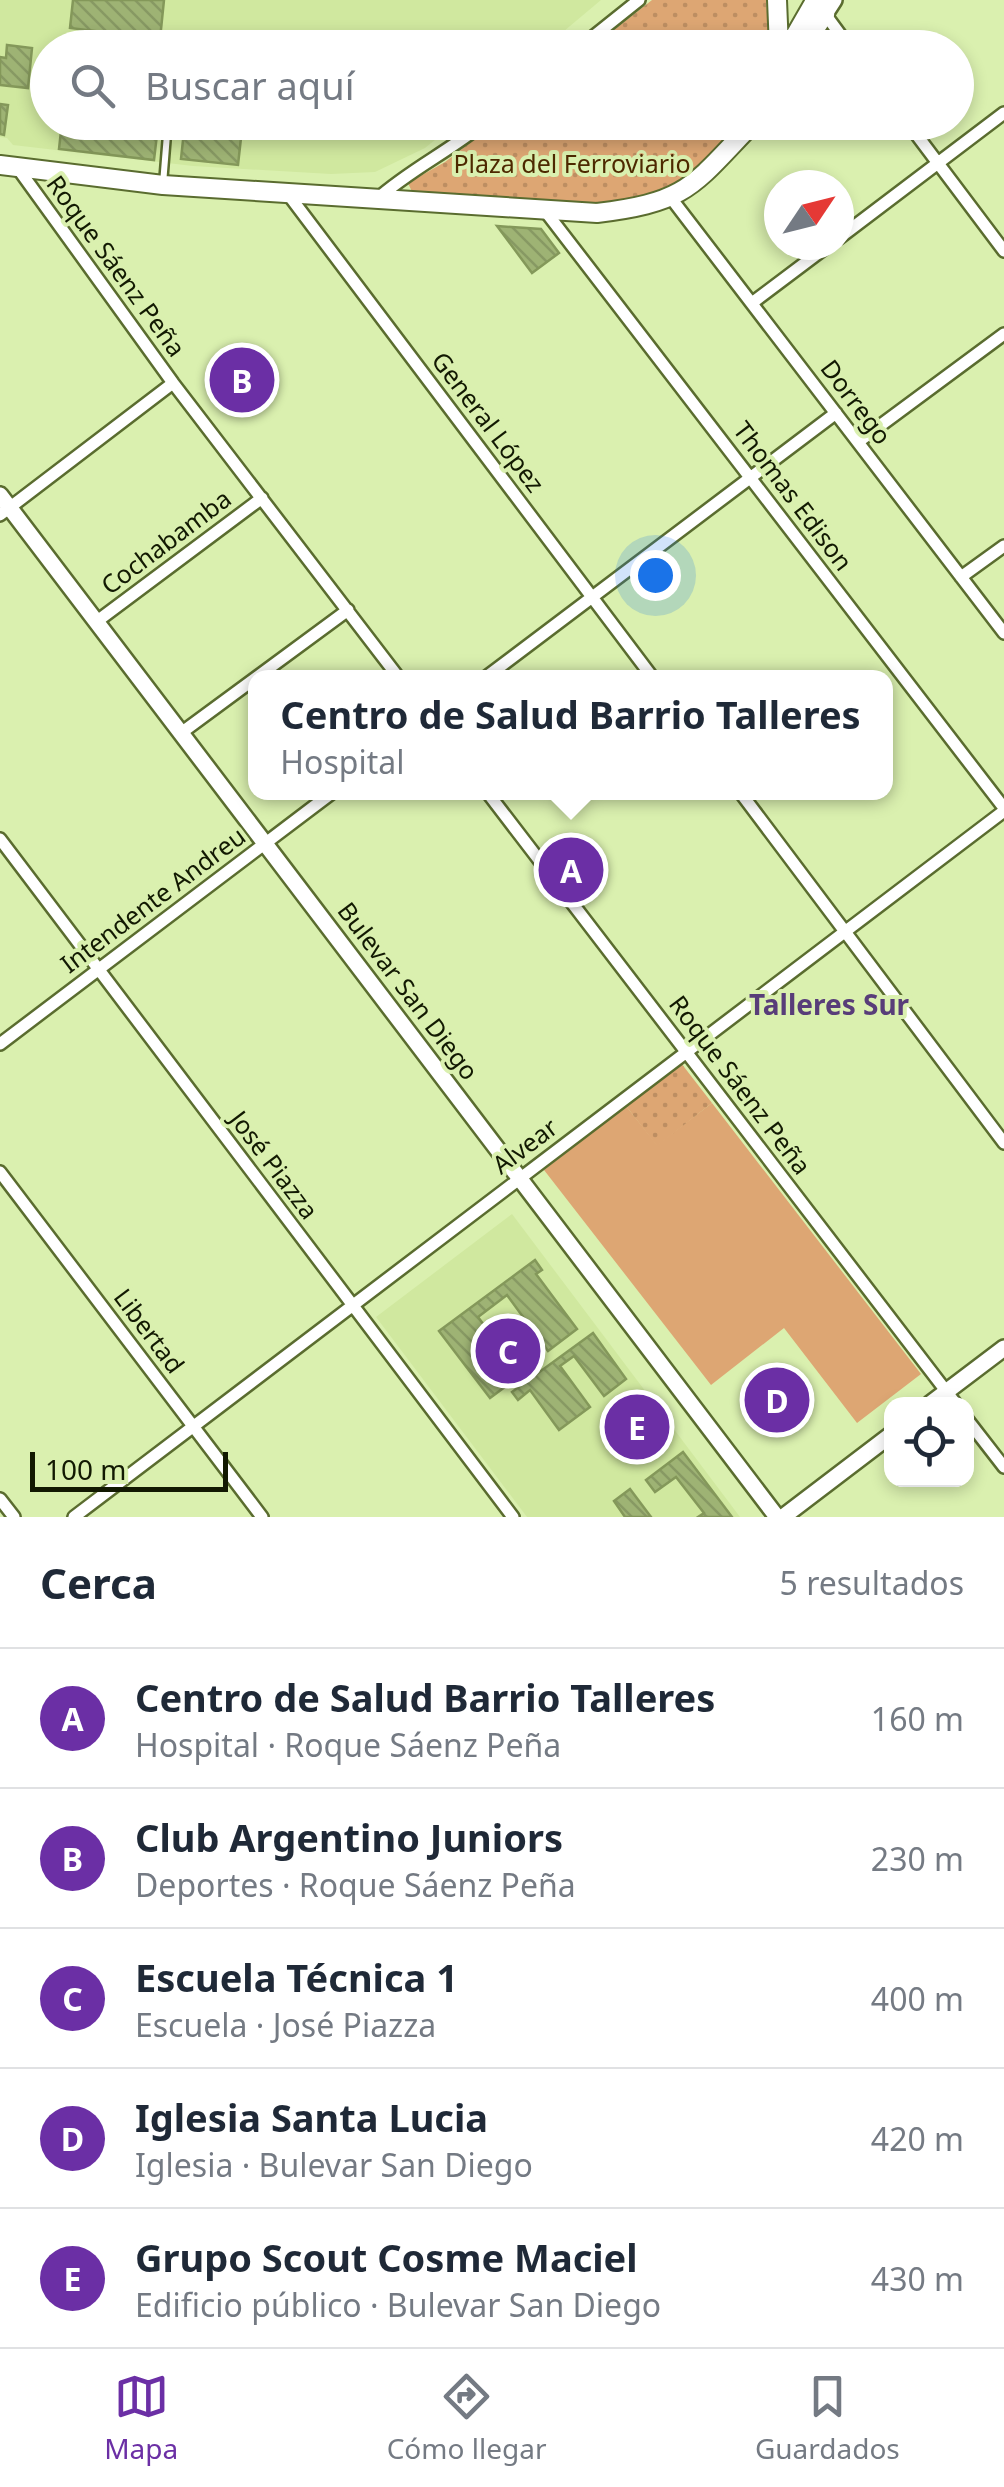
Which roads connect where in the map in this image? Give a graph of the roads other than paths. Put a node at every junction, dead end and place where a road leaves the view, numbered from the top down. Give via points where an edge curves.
1 (639, 0) edge
2 (777, 0) edge
3 (821, 3) edge
4 (602, 30) edge
5 (778, 30) edge
6 (801, 30) edge
7 (810, 30) edge
8 (838, 30) edge
9 (1004, 114) edge
10 (974, 136) edge
11 (167, 140) edge
12 (461, 140) edge
13 (737, 140) edge
14 (921, 140) edge
15 (969, 140) edge
16 (938, 163) junction
17 (8, 166) edge
18 (163, 185) junction
19 (288, 194) junction
20 (672, 198) junction
21 (376, 200) junction
22 (546, 212) junction
23 (854, 227) edge
24 (1004, 251) edge
25 (809, 260) edge
26 (752, 303) junction
27 (1004, 334) edge
28 (174, 383) junction
29 (836, 413) junction
30 (858, 442) junction
31 (750, 478) junction
32 (262, 498) junction
33 (3, 506) edge
34 (1004, 546) edge
35 (962, 577) junction
36 (592, 597) junction
37 (348, 610) junction
38 (96, 622) junction
39 (1004, 633) edge
40 (266, 670) edge
41 (394, 670) edge
42 (496, 670) edge
43 (647, 670) edge
44 (248, 683) edge
45 (180, 733) junction
46 (323, 800) edge
47 (494, 800) edge
48 (746, 800) edge
49 (1004, 810) edge
50 (0, 839) edge
51 (265, 844) junction
52 (844, 931) junction
53 (99, 969) junction
54 (0, 1044) edge
55 (686, 1052) junction
56 (1004, 1143) edge
57 (0, 1172) edge
58 (519, 1178) junction
59 (352, 1306) junction
60 (1004, 1348) edge
61 (950, 1397) edge
62 (952, 1397) edge
63 (193, 1426) junction
64 (974, 1428) edge
65 (884, 1440) edge
66 (1004, 1467) edge
67 (0, 1498) edge
68 (14, 1517) edge
69 (74, 1517) edge
70 (262, 1517) edge
71 (512, 1517) edge
72 (780, 1517) edge

1 - 4 street
2 - 5 main road
3 - 6 main road
3 - 7 main road
3 - 8 street
9 - 10 street
11 - 18 lane
12 - 21 street
13 - 20 main road via 696,184
14 - 16 street
15 - 16 street
16 - 23 street
16 - 24 street
17 - 18 main road
17 - 28 street, Roque Sáenz Peña
18 - 19 main road
19 - 21 main road
19 - 36 street, General López
20 - 22 main road via 597,213
20 - 26 street, Dorrego
21 - 22 main road
22 - 31 street, Thomas Edison
25 - 26 street
26 - 29 street, Dorrego
27 - 30 street
28 - 32 street, Roque Sáenz Peña
28 - 33 street
29 - 30 street, Dorrego
29 - 31 street
30 - 35 street, Dorrego
31 - 36 street
31 - 49 street, Thomas Edison
32 - 37 street, Roque Sáenz Peña
32 - 38 street, Cochabamba
33 - 38 street, Bulevar San Diego
34 - 35 street
35 - 39 street, Dorrego
36 - 42 street
36 - 43 street, General López
37 - 40 street
37 - 41 street, Roque Sáenz Peña
38 - 45 street, Bulevar San Diego
44 - 45 street
45 - 51 street, Bulevar San Diego
46 - 51 street, Intendente Andreu
47 - 55 street, Roque Sáenz Peña
48 - 52 street
49 - 52 street, Alvear
50 - 53 street, José Piazza
51 - 53 street, Intendente Andreu
51 - 58 street, Bulevar San Diego
52 - 55 street, Alvear
52 - 56 street
53 - 54 street, Intendente Andreu
53 - 59 street, José Piazza
55 - 58 street, Alvear
55 - 61 street, Roque Sáenz Peña
57 - 63 street, Libertad
58 - 59 street, Alvear
58 - 72 street, Bulevar San Diego
59 - 63 street, Alvear
59 - 71 street, José Piazza
60 - 62 street
63 - 69 street, Alvear
63 - 70 street, Libertad
64 - 66 street
65 - 72 street
67 - 68 street

